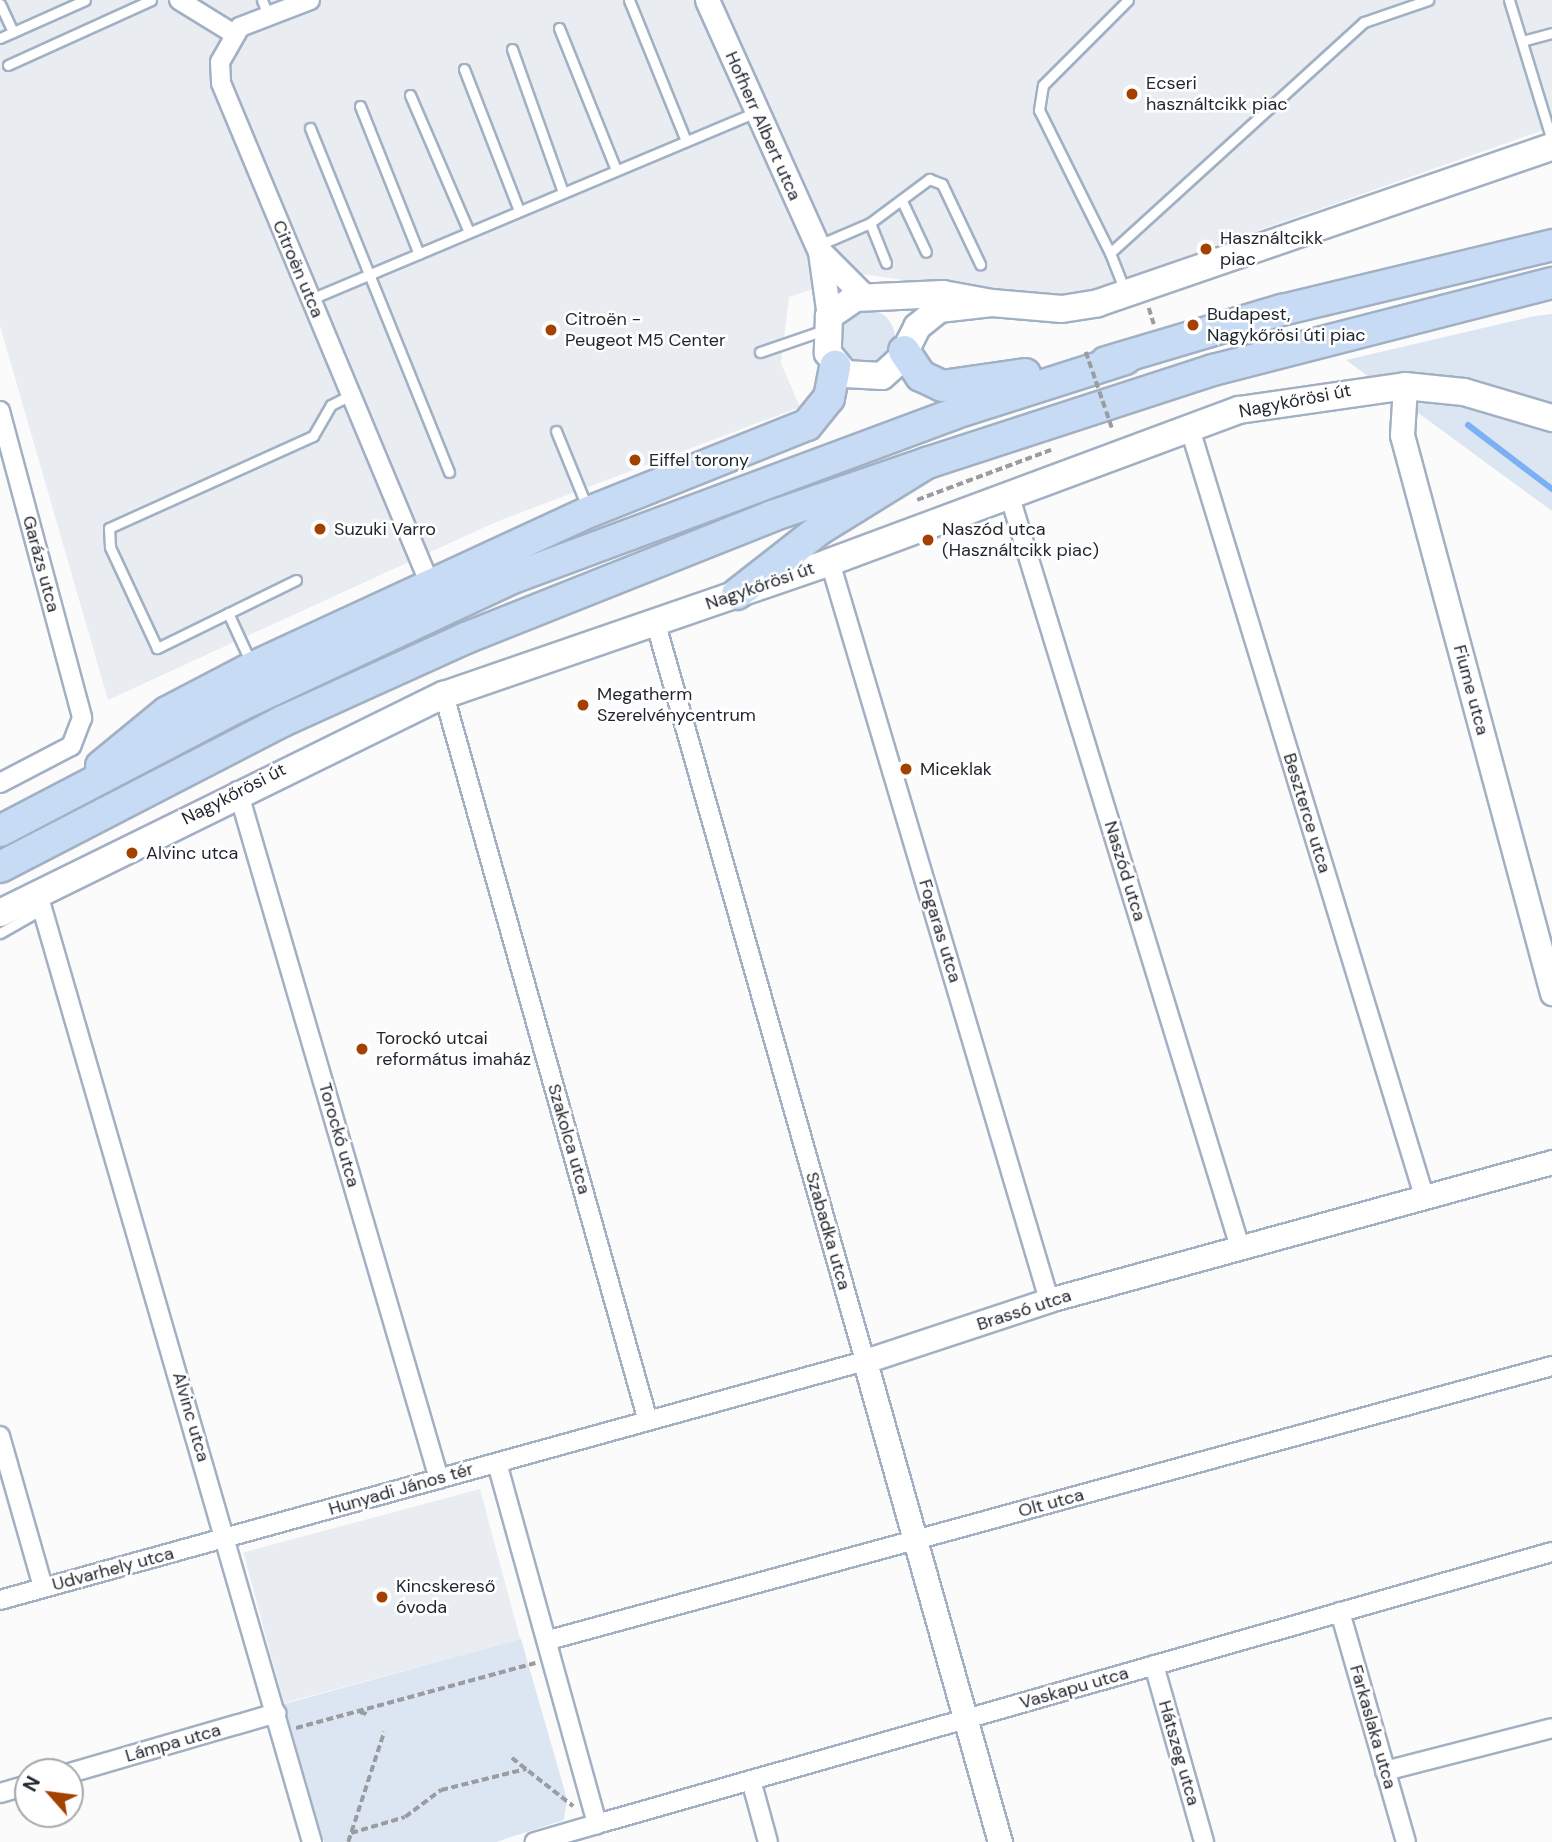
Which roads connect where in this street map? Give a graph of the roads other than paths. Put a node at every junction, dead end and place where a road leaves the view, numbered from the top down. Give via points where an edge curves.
1 (85, 0) edge
2 (180, 0) edge
3 (310, 0) edge
4 (629, 0) edge
5 (707, 0) edge
6 (1128, 0) edge
7 (1428, 0) edge
8 (1509, 0) edge
9 (147, 1) edge
10 (0, 4) edge
11 (265, 8) edge
12 (559, 28) dead end
13 (13, 32) junction
14 (1552, 33) edge
15 (234, 34) junction
16 (0, 38) edge
17 (1521, 41) junction
18 (512, 49) dead end
19 (8, 65) dead end
20 (464, 69) dead end
21 (410, 95) dead end
22 (360, 106) dead end
23 (755, 112) junction
24 (310, 128) dead end
25 (686, 141) junction
26 (1552, 141) edge
27 (1552, 147) edge
28 (616, 170) junction
29 (564, 192) junction
30 (902, 201) junction
31 (519, 211) junction
32 (870, 223) junction
33 (469, 232) junction
34 (1552, 245) edge
35 (819, 249) junction
36 (926, 252) dead end
37 (1110, 253) junction
38 (419, 254) junction
39 (886, 263) dead end
40 (980, 264) dead end
41 (369, 274) junction
42 (1552, 283) edge
43 (1126, 293) junction
44 (870, 298) junction
45 (311, 299) junction
46 (992, 303) junction
47 (827, 323) junction
48 (905, 349) junction
49 (761, 352) dead end
50 (1125, 359) junction
51 (835, 366) junction
52 (1405, 386) junction
53 (351, 395) junction
54 (0, 411) edge
55 (1552, 418) edge
56 (1189, 429) junction
57 (556, 431) dead end
58 (927, 463) junction
59 (8, 469) edge
60 (449, 472) dead end
61 (1009, 495) junction
62 (589, 512) junction
63 (830, 562) junction
64 (296, 580) dead end
65 (429, 582) junction
66 (737, 594) junction
67 (228, 613) junction
68 (655, 621) junction
69 (253, 667) junction
70 (444, 695) junction
71 (0, 783) edge
72 (238, 791) junction
73 (70, 795) junction
74 (0, 831) edge
75 (0, 867) edge
76 (41, 900) junction
77 (0, 913) edge
78 (0, 933) edge
79 (1552, 993) edge
80 (1552, 1162) edge
81 (1424, 1196) junction
82 (1240, 1247) junction
83 (1049, 1300) junction
84 (865, 1361) junction
85 (1552, 1366) edge
86 (648, 1421) junction
87 (0, 1436) edge
88 (497, 1463) junction
89 (439, 1479) junction
90 (226, 1538) junction
91 (914, 1540) junction
92 (1552, 1552) edge
93 (43, 1587) junction
94 (0, 1600) edge
95 (1340, 1612) junction
96 (549, 1640) junction
97 (1154, 1665) junction
98 (276, 1713) junction
99 (964, 1719) junction
100 (1552, 1728) edge
101 (84, 1769) edge
102 (1385, 1772) junction
103 (751, 1780) junction
104 (597, 1824) junction
105 (312, 1842) edge
106 (538, 1842) edge
107 (768, 1842) edge
108 (1000, 1842) edge
109 (1204, 1842) edge
110 (1406, 1842) edge

1 - 13 lane
2 - 15 street
3 - 11 street
4 - 25 lane
5 - 23 street, Hofherr Albert utca
6 - 37 lane via 1043,85 1039,110
7 - 37 lane via 1364,22
8 - 17 lane
9 - 19 lane
10 - 13 lane
11 - 15 street
12 - 28 lane
13 - 16 lane
14 - 17 lane
15 - 45 street, Citroën utca via 220,62 221,83
17 - 26 lane
18 - 29 lane
20 - 31 lane
21 - 33 lane
22 - 38 lane
23 - 25 lane
23 - 35 street, Hofherr Albert utca
24 - 41 lane
25 - 28 lane
27 - 43 main road
28 - 29 lane
29 - 31 lane
30 - 32 lane
30 - 36 lane
30 - 40 lane via 929,179 942,184
31 - 33 lane
32 - 35 lane
32 - 39 lane
33 - 38 lane
34 - 50 main road via 1282,310
35 - 44 street, Hofherr Albert utca
35 - 47 street, Hofherr Albert utca
37 - 43 lane
38 - 41 lane
41 - 45 lane
41 - 60 lane
42 - 58 main road via 1213,370
43 - 46 main road via 1062,309
44 - 46 main road via 943,293
44 - 47 main road via 845,302
44 - 48 main road via 899,315
45 - 53 street, Citroën utca
46 - 48 main road via 939,309
47 - 49 lane
47 - 51 main road
48 - 50 main road via 921,376 953,387
48 - 51 main road via 893,369 870,379
50 - 73 main road via 953,414 510,579 239,706
51 - 62 main road via 829,398 807,425
52 - 55 main road, Nagykőrösi út via 1465,392
52 - 56 main road, Nagykőrösi út via 1264,404
52 - 79 street, Fiume utca via 1402,435
53 - 65 street, Citroën utca
53 - 67 lane via 331,405 313,436 109,528 110,548 157,648
54 - 59 street, Garázs utca
56 - 61 main road, Nagykőrösi út
56 - 81 street, Beszterce utca
57 - 62 lane
58 - 66 main road via 820,529
58 - 75 main road via 772,516 466,638 283,721
59 - 71 street, Garázs utca via 81,725 72,746
61 - 63 main road, Nagykőrösi út
61 - 82 street, Naszód utca
62 - 65 main road
63 - 66 main road, Nagykőrösi út
63 - 83 street, Fogaras utca
64 - 67 lane
65 - 69 main road
66 - 68 main road, Nagykőrösi út
67 - 69 lane
68 - 70 main road, Nagykőrösi út
68 - 84 street, Szabadka utca
69 - 73 main road via 167,712
70 - 72 main road, Nagykőrösi út
70 - 86 street, Szakolca utca
72 - 76 main road, Nagykőrösi út
72 - 89 street, Torockó utca
73 - 74 main road
76 - 77 main road, Nagykőrösi út
76 - 78 lane
76 - 90 street, Alvinc utca
80 - 81 street, Brassó utca
81 - 82 street, Brassó utca
82 - 83 street, Brassó utca
83 - 84 street, Brassó utca
84 - 86 street, Brassó utca
84 - 91 street, Szabadka utca
85 - 91 street, Olt utca
86 - 88 street, Brassó utca
87 - 93 street
88 - 89 street, Hunyadi János tér
88 - 96 street, Hunyadi János tér
89 - 90 street, Hunyadi János tér
90 - 93 street, Udvarhely utca
90 - 98 street
91 - 96 street, Olt utca
91 - 99 street, Szabadka utca
92 - 95 street, Vaskapu utca
93 - 94 street, Udvarhely utca
95 - 97 street, Vaskapu utca
95 - 102 street, Farkaslaka utca
96 - 104 street, Hunyadi János tér
97 - 99 street, Vaskapu utca
97 - 109 street, Hátszeg utca
98 - 101 street, Lámpa utca
98 - 105 street
99 - 103 street, Vaskapu utca
99 - 108 street, Szabadka utca
100 - 102 street
102 - 110 street, Farkaslaka utca
103 - 104 street, Vaskapu utca
103 - 107 street
104 - 106 street

